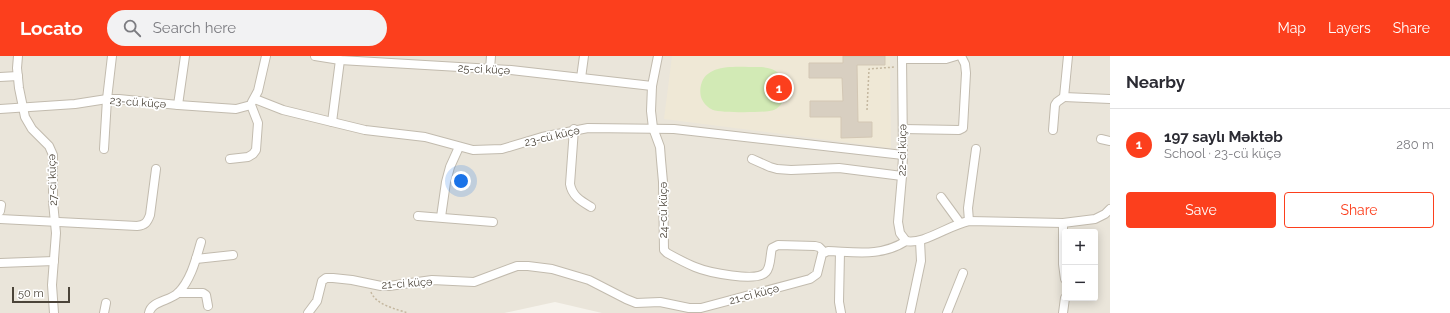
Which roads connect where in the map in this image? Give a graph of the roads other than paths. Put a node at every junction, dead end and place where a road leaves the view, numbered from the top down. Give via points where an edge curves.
1 (18, 56) edge
2 (112, 56) edge
3 (185, 56) edge
4 (266, 56) edge
5 (315, 56) edge
6 (492, 56) edge
7 (584, 56) edge
8 (658, 56) edge
9 (956, 56) edge
10 (961, 56) edge
11 (1068, 56) edge
12 (340, 60) junction
13 (902, 61) edge
14 (490, 69) junction
15 (18, 76) junction
16 (0, 77) edge
17 (581, 78) junction
18 (652, 86) junction
19 (1064, 97) junction
20 (107, 99) junction
21 (1110, 99) edge
22 (253, 102) junction
23 (178, 105) junction
24 (23, 108) junction
25 (0, 109) edge
26 (332, 122) junction
27 (653, 128) junction
28 (574, 129) junction
29 (903, 129) junction
30 (1053, 130) dead end
31 (1101, 138) dead end
32 (1110, 141) edge
33 (459, 147) junction
34 (104, 149) dead end
35 (976, 149) dead end
36 (903, 155) junction
37 (230, 159) dead end
38 (752, 159) dead end
39 (156, 169) dead end
40 (902, 176) junction
41 (941, 197) dead end
42 (591, 207) dead end
43 (1110, 209) edge
44 (418, 216) dead end
45 (441, 217) junction
46 (0, 219) edge
47 (969, 221) junction
48 (55, 222) junction
49 (493, 222) dead end
50 (960, 223) junction
51 (1063, 224) junction
52 (906, 241) junction
53 (920, 241) junction
54 (201, 242) dead end
55 (824, 252) junction
56 (840, 252) junction
57 (233, 255) dead end
58 (196, 259) junction
59 (54, 261) junction
60 (0, 263) edge
61 (1062, 265) edge
62 (963, 273) dead end
63 (178, 293) junction
64 (1065, 301) edge
65 (106, 303) dead end
66 (208, 306) dead end
67 (54, 313) edge
68 (104, 313) edge
69 (148, 313) edge
70 (308, 313) edge
71 (841, 313) edge
72 (910, 313) edge
73 (947, 313) edge
74 (1063, 313) edge

1 - 15 street, 27-ci küçə
2 - 20 street
3 - 23 street
4 - 22 street
5 - 12 street, 25-ci küçə
6 - 14 street
7 - 17 street
8 - 18 street, 24-cü küçə
9 - 13 street via 946,59
10 - 29 street via 966,73 962,128
11 - 19 street
12 - 14 street, 25-ci küçə
12 - 26 street
13 - 29 street, 22-ci küçə
14 - 17 street, 25-ci küçə
15 - 16 street
15 - 24 street, 27-ci küçə
17 - 18 street, 25-ci küçə
18 - 27 street, 24-cü küçə
19 - 21 street
19 - 30 street via 1055,105
20 - 23 street, 23-cü küçə via 119,98
20 - 24 street, 23-cü küçə
20 - 34 street
22 - 23 street, 23-cü küçə via 236,109
22 - 26 street, 23-cü küçə
22 - 37 street via 258,123 256,150 248,157
24 - 25 street, 23-cü küçə
24 - 48 street, 27-ci küçə via 27,123 53,155
26 - 33 street, 23-cü küçə via 365,130 415,135
27 - 28 street, 23-cü küçə
27 - 36 street, 23-cü küçə
27 - 55 street, 24-cü küçə via 660,147 663,242 667,253 696,267 742,276 764,274 768,271 772,248 778,244 815,246
28 - 33 street, 23-cü küçə via 502,149 473,150
28 - 42 street via 571,191
29 - 36 street, 22-ci küçə
31 - 32 street
33 - 45 street via 446,182
35 - 47 street via 968,208
36 - 40 street, 22-ci küçə
38 - 40 street via 777,169 839,168
39 - 48 street via 150,215 144,225
40 - 52 street, 22-ci küçə via 898,222 900,233
41 - 50 street
43 - 51 street via 1095,219
44 - 45 street
45 - 49 street
46 - 48 street
47 - 50 street
47 - 51 street
48 - 59 street, 27-ci küçə
50 - 53 street
51 - 61 street
52 - 53 street
52 - 56 street via 883,251
53 - 72 street via 921,261
54 - 58 street
55 - 56 street
55 - 70 street, 21-ci küçə via 817,274 810,279 701,308 660,302 636,303 589,280 552,269 516,266 474,282 432,280 389,286 326,278 322,281 317,301
56 - 71 street
57 - 58 street
58 - 63 street via 188,279
59 - 60 street
59 - 67 street, 27-ci küçə
62 - 73 street
63 - 66 street via 203,293 206,295
63 - 69 street via 152,306
64 - 74 street
65 - 68 street

